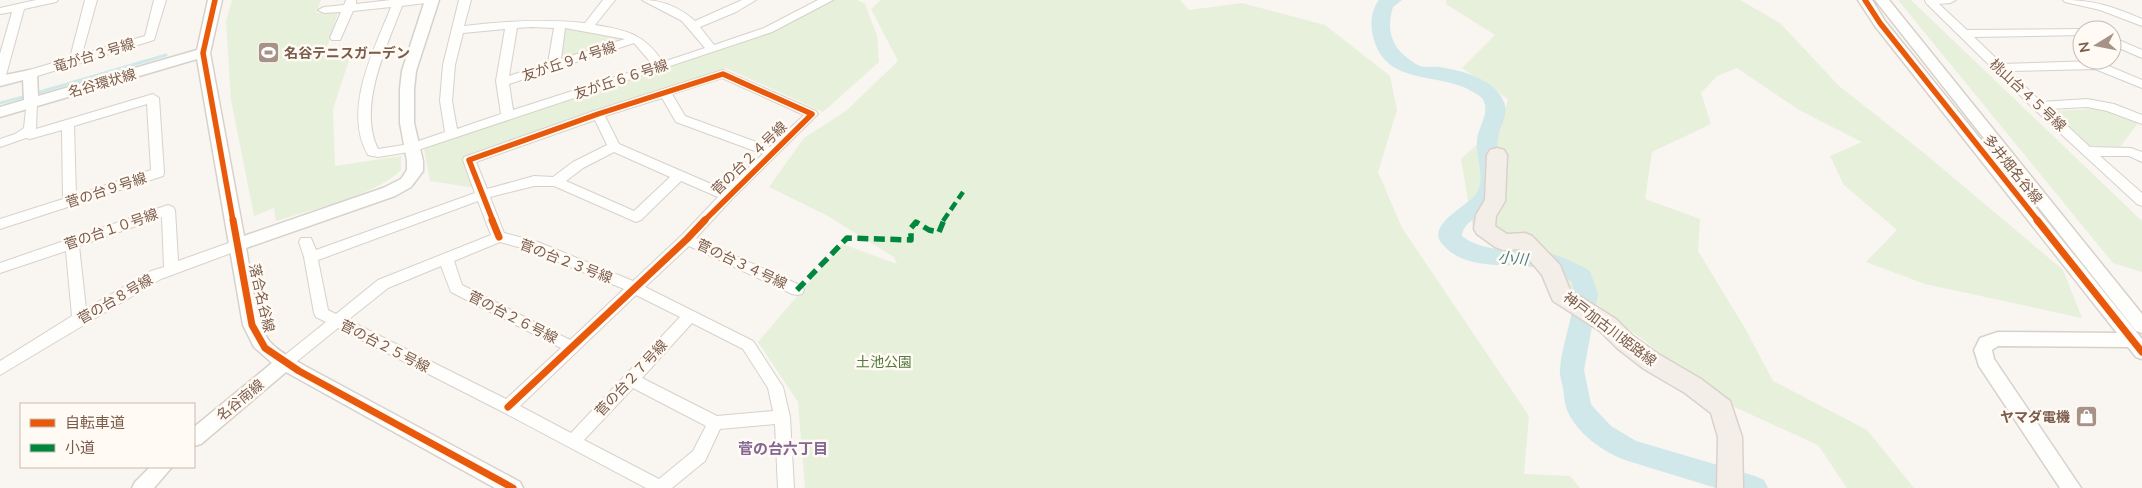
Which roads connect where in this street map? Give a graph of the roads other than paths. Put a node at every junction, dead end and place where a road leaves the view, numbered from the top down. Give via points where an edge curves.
1 (52, 0) edge
2 (91, 0) edge
3 (160, 0) edge
4 (214, 0) edge
5 (425, 0) edge
6 (432, 0) edge
7 (465, 0) edge
8 (609, 0) edge
9 (648, 0) edge
10 (750, 0) edge
11 (827, 0) edge
12 (1865, 0) edge
13 (1882, 0) edge
14 (1950, 0) edge
15 (2070, 0) edge
16 (398, 1) edge
17 (349, 4) edge
18 (19, 7) junction
19 (324, 10) dead end
20 (0, 11) edge
21 (2142, 23) edge
22 (512, 24) junction
23 (560, 24) junction
24 (694, 25) junction
25 (588, 27) junction
26 (458, 30) junction
27 (2072, 32) edge
28 (1964, 34) junction
29 (336, 38) dead end
30 (636, 39) junction
31 (2122, 45) edge
32 (712, 50) junction
33 (203, 53) junction
34 (2142, 54) edge
35 (75, 60) junction
36 (554, 66) junction
37 (660, 66) junction
38 (1999, 68) junction
39 (30, 74) junction
40 (0, 75) edge
41 (0, 81) edge
42 (503, 82) junction
43 (2142, 84) edge
44 (665, 93) junction
45 (31, 103) junction
46 (2038, 106) junction
47 (0, 112) edge
48 (598, 114) junction
49 (508, 116) junction
50 (2142, 120) edge
51 (68, 124) junction
52 (27, 133) junction
53 (452, 135) junction
54 (0, 143) edge
55 (614, 147) junction
56 (411, 148) junction
57 (2088, 151) junction
58 (772, 152) junction
59 (1497, 155) dead end
60 (2142, 158) edge
61 (679, 176) junction
62 (556, 182) junction
63 (482, 194) junction
64 (727, 196) junction
65 (2142, 201) edge
66 (70, 202) junction
67 (0, 224) edge
68 (500, 237) junction
69 (686, 239) junction
70 (306, 242) dead end
71 (72, 243) junction
72 (237, 246) junction
73 (311, 257) junction
74 (446, 259) junction
75 (0, 268) edge
76 (171, 268) junction
77 (635, 288) junction
78 (797, 290) dead end
79 (690, 316) junction
80 (80, 319) junction
81 (336, 321) junction
82 (2139, 339) edge
83 (572, 347) junction
84 (285, 363) junction
85 (0, 369) edge
86 (630, 379) junction
87 (508, 407) junction
88 (782, 417) junction
89 (715, 423) junction
90 (195, 437) edge
91 (573, 441) junction
92 (161, 468) edge
93 (1730, 484) edge
94 (142, 488) edge
95 (513, 488) edge
96 (661, 488) edge
97 (786, 488) edge
98 (2071, 488) edge

1 - 18 street
2 - 35 street
3 - 35 street, 竜が台３号線 via 150,38
4 - 33 street, 落合名谷線
5 - 16 street
6 - 56 street via 408,79 406,103
7 - 26 street
8 - 25 street
9 - 24 street via 671,8
10 - 24 street
11 - 32 street, 友が丘６６号線 via 768,30
12 - 82 street, 多井畑名谷線 via 1880,23
13 - 82 street, 多井畑名谷線
14 - 28 street, 桃山台４５号線 via 1930,1
15 - 21 street via 2103,7
16 - 17 street
16 - 56 street, 友が丘６６号線 via 369,84 364,115 365,136 373,152
17 - 19 street
17 - 29 street
18 - 20 street
18 - 40 street
22 - 23 street
22 - 26 street
22 - 42 street
23 - 25 street
23 - 36 street
24 - 32 street
25 - 30 street
26 - 53 street via 449,65 446,101
27 - 28 street
28 - 38 street, 桃山台４５号線
30 - 36 street, 友が丘９４号線
30 - 37 street
31 - 34 street
32 - 37 street, 友が丘６６号線
33 - 45 street, 名谷環状線
33 - 72 street, 落合名谷線
35 - 39 street, 竜が台３号線
36 - 42 street, 友が丘９４号線
37 - 49 street, 友が丘６６号線
38 - 43 street via 2097,65
38 - 46 street, 桃山台４５号線
39 - 41 street
39 - 45 street
42 - 49 street
44 - 48 street, 菅の台２４号線
44 - 58 street via 680,119
44 - 58 street, 菅の台２４号線 via 723,74 812,114
45 - 47 street, 名谷環状線
45 - 52 street via 30,130
46 - 50 street via 2087,103 2110,107
46 - 57 street, 桃山台４５号線
48 - 55 street
48 - 63 street, 菅の台２４号線 via 469,160
49 - 53 street, 友が丘６６号線
51 - 52 street, 菅の台９号線 via 30,135
51 - 66 street
51 - 66 street, 菅の台９号線 via 153,98 158,173
52 - 54 street
53 - 56 street, 友が丘６６号線
55 - 61 street
55 - 62 street via 578,164
56 - 72 street via 415,171 406,183
57 - 60 street via 2131,152
57 - 65 street, 桃山台４５号線
58 - 64 street, 菅の台２４号線
59 - 93 main road, 神戸加古川姫路線 via 1496,201 1486,215 1484,229 1503,242 1525,240 1552,271 1561,294 1608,325 1652,362 1722,408 1730,437
61 - 62 street via 636,217
61 - 64 street
62 - 63 street via 534,181
63 - 68 street, 菅の台２４号線
63 - 73 street
64 - 69 street, 菅の台２４号線
66 - 67 street, 菅の台９号線
68 - 74 street
68 - 77 street, 菅の台２３号線 via 533,246
69 - 77 street, 菅の台２４号線
69 - 78 street, 菅の台３４号線
70 - 73 street
71 - 75 street, 菅の台１０号線
71 - 76 street, 菅の台１０号線 via 168,210
71 - 80 street
72 - 76 street, 菅の台８号線
72 - 84 street, 落合名谷線 via 252,325 265,350
73 - 81 street, 菅の台２５号線 via 321,314
74 - 81 street via 382,284
74 - 83 street, 菅の台２６号線 via 456,288
76 - 80 street, 菅の台８号線
77 - 79 street, 菅の台２３号線
77 - 83 street, 菅の台２４号線
79 - 86 street, 菅の台２７号線
79 - 88 street, 菅の台２３号線 via 748,345 775,388
80 - 85 street, 菅の台８号線
81 - 84 street
81 - 87 street, 菅の台２５号線
82 - 98 street via 1998,339 1986,343 1983,350 1986,361
83 - 87 street, 菅の台２４号線
84 - 90 street, 名谷南線
84 - 95 street, 落合名谷線
86 - 89 street
86 - 91 street, 菅の台２７号線
87 - 91 street, 菅の台２５号線
88 - 89 street
88 - 97 street, 菅の台２３号線
89 - 96 street via 699,456
91 - 96 street, 菅の台２５号線
92 - 94 street

